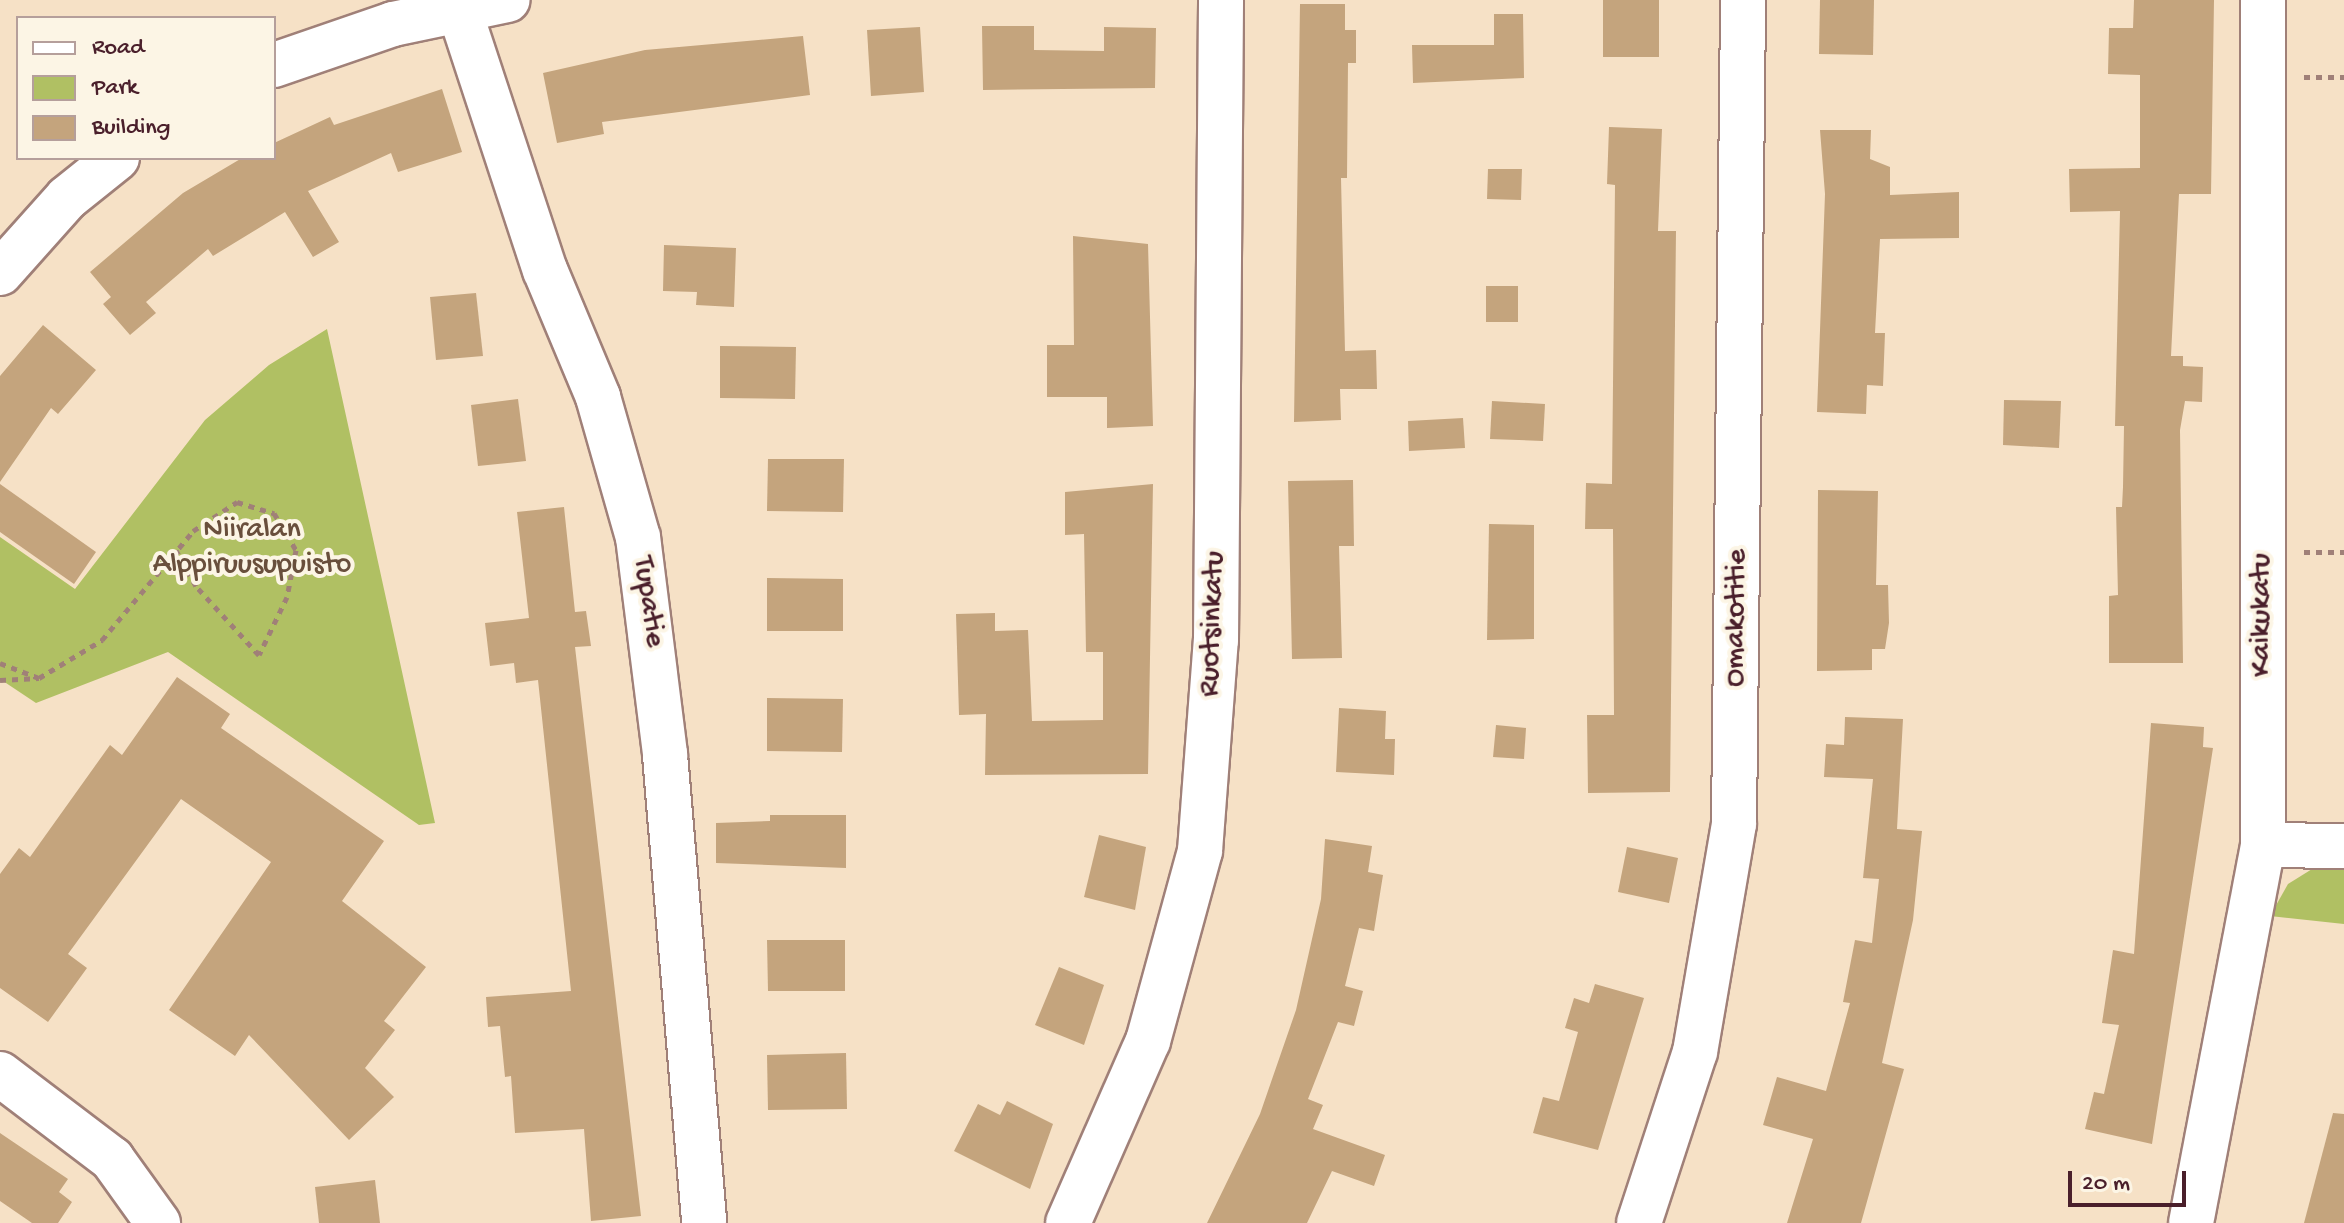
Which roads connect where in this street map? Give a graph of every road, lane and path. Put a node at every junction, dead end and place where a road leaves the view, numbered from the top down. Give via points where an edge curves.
1 (508, 0) edge
2 (1221, 0) edge
3 (1743, 0) edge
4 (2263, 0) edge
5 (459, 9) junction
6 (276, 64) edge
7 (114, 160) edge
8 (0, 273) edge
9 (176, 550) junction
10 (0, 663) edge
11 (39, 678) junction
12 (0, 680) edge
13 (2263, 845) junction
14 (2344, 846) edge
15 (0, 1074) edge
16 (158, 1223) edge
17 (704, 1223) edge
18 (1068, 1223) edge
19 (1639, 1223) edge
20 (2191, 1223) edge

1 - 5 street
2 - 18 street, Ruotsinkatu via 1216,640 1200,851 1148,1041
3 - 19 street, Omakotitie via 1734,824 1695,1052
4 - 13 street, Kaikukatu
5 - 6 street
5 - 17 street, Tupatie via 545,270 598,397 638,537 667,771
7 - 8 street via 67,198
9 - 9 path via 196,586 259,655 287,597 296,550 274,513 237,502 209,517
9 - 11 path via 102,640
10 - 11 path
11 - 12 path
13 - 14 street
13 - 20 street, Kaikukatu
15 - 16 street via 112,1159

